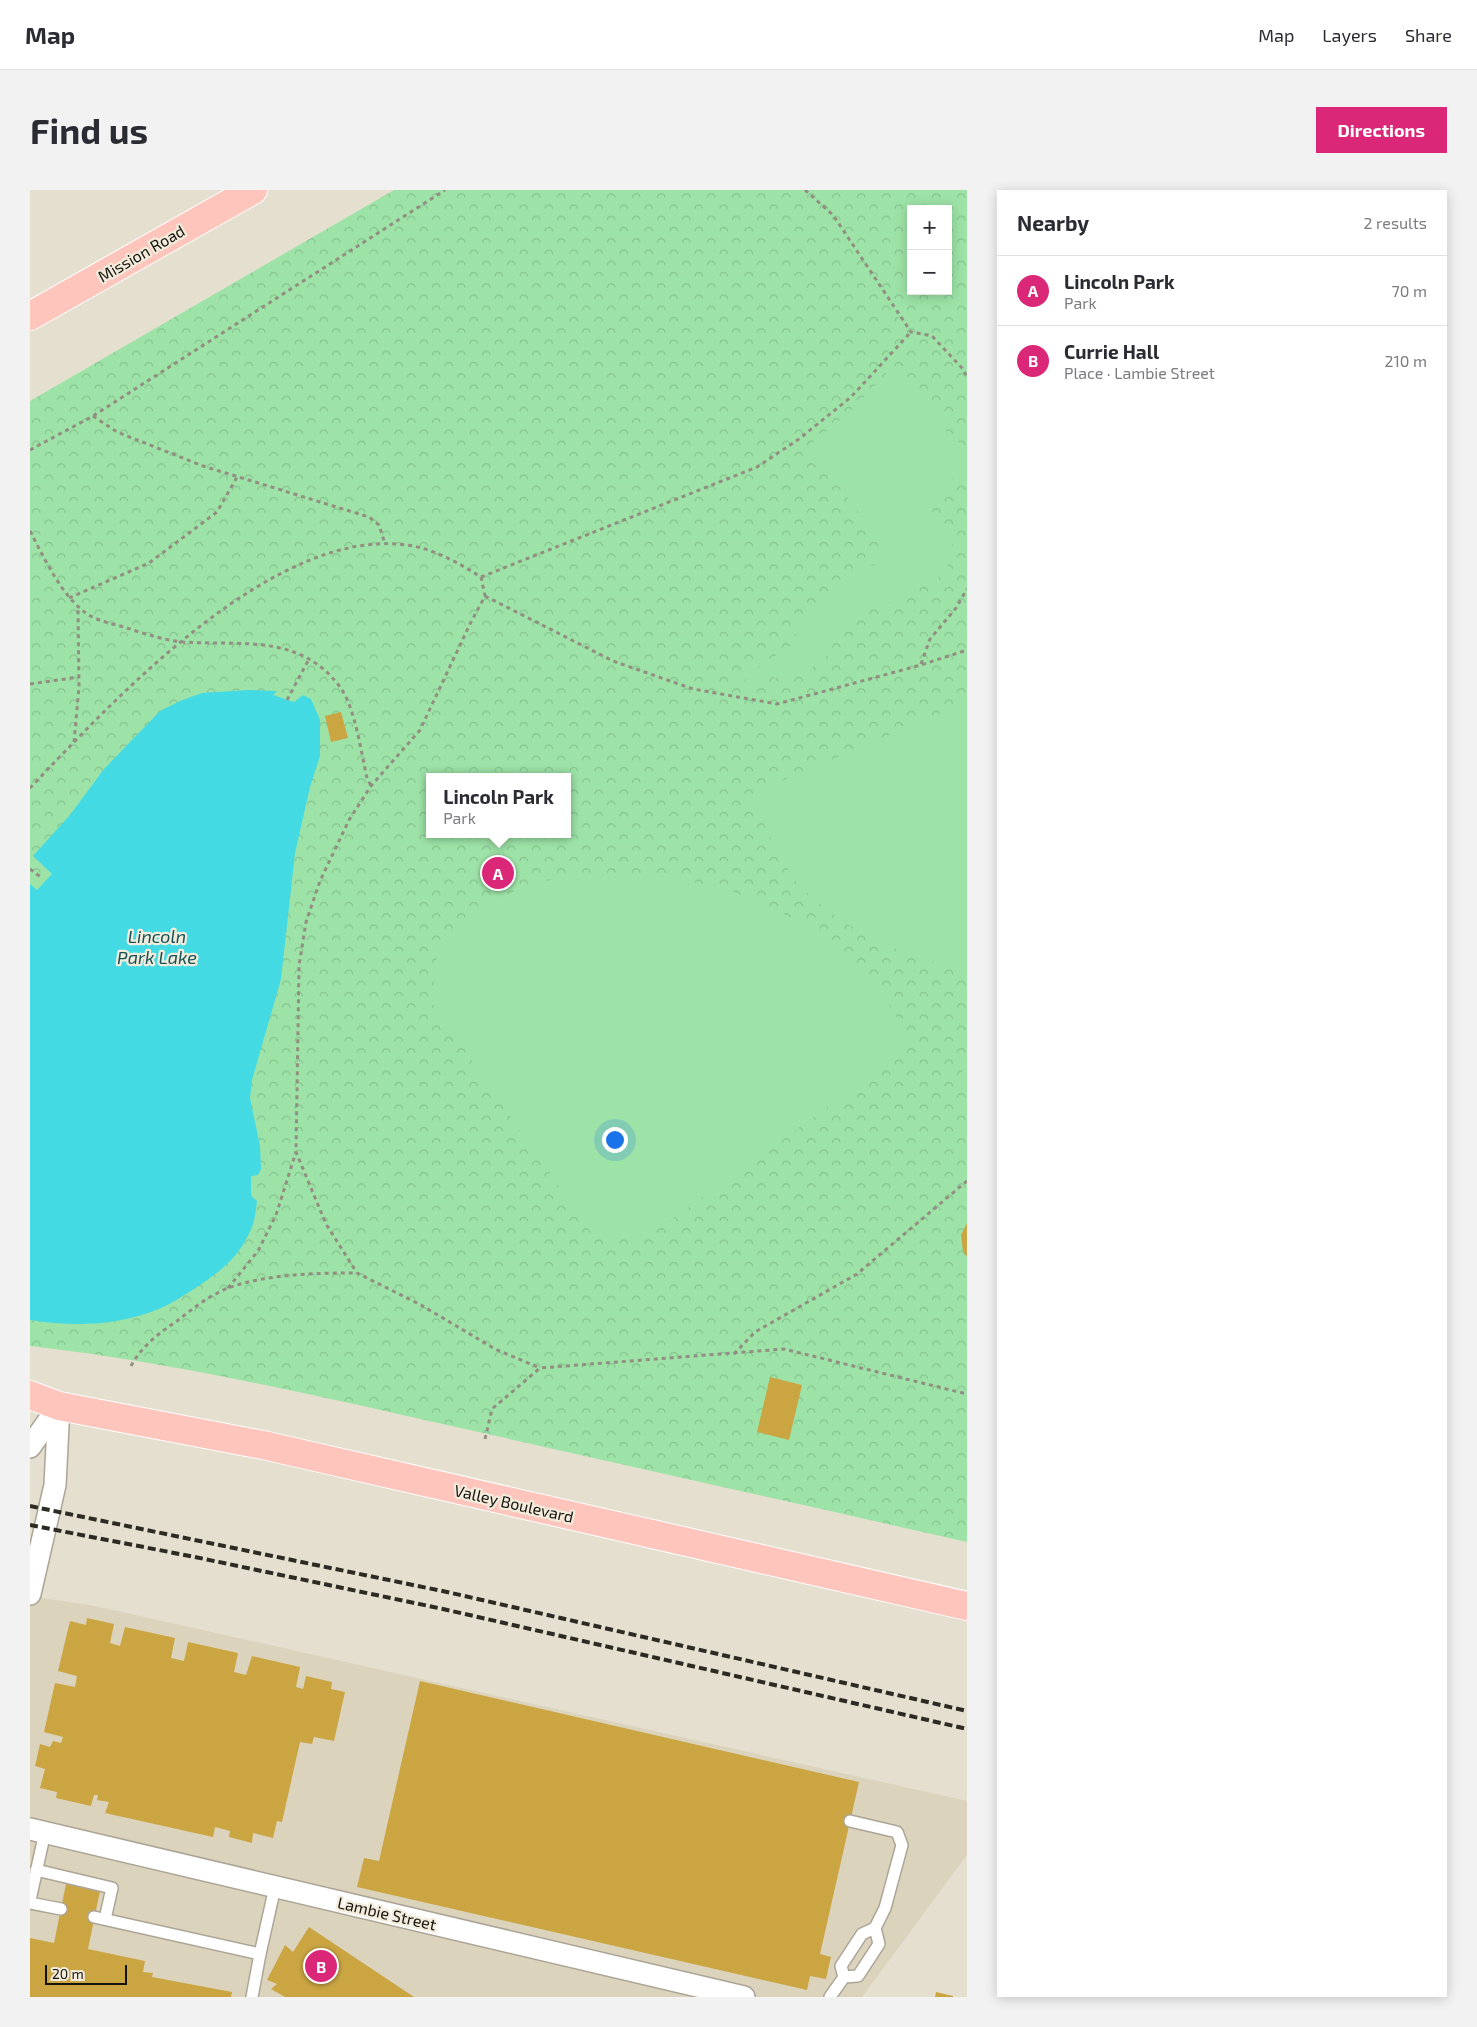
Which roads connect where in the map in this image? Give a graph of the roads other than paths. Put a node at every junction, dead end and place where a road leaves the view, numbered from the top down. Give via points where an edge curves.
1 (253, 190) edge
2 (30, 316) edge
3 (30, 1395) edge
4 (59, 1406) junction
5 (30, 1412) edge
6 (30, 1447) edge
7 (30, 1594) edge
8 (967, 1606) edge
9 (850, 1821) dead end
10 (37, 1831) edge
11 (36, 1870) junction
12 (275, 1887) junction
13 (30, 1901) edge
14 (61, 1909) dead end
15 (876, 1928) junction
16 (260, 1954) junction
17 (844, 1977) junction
18 (252, 1997) edge
19 (744, 1997) edge
20 (830, 1997) edge

1 - 2 main road, Mission Road
3 - 4 main road, Valley Boulevard
4 - 5 main road, Valley Boulevard
4 - 6 street
4 - 7 street via 55,1485
4 - 8 main road, Valley Boulevard via 264,1445
9 - 15 lane via 897,1832 902,1845 886,1908
10 - 11 lane
10 - 12 street, Lambie Street
11 - 13 lane
11 - 16 lane via 112,1888 100,1918
12 - 16 lane
12 - 19 street, Lambie Street
13 - 14 lane
15 - 17 lane via 862,1934 844,1961 841,1966
15 - 17 lane via 879,1944 858,1976
16 - 18 lane
17 - 20 lane

